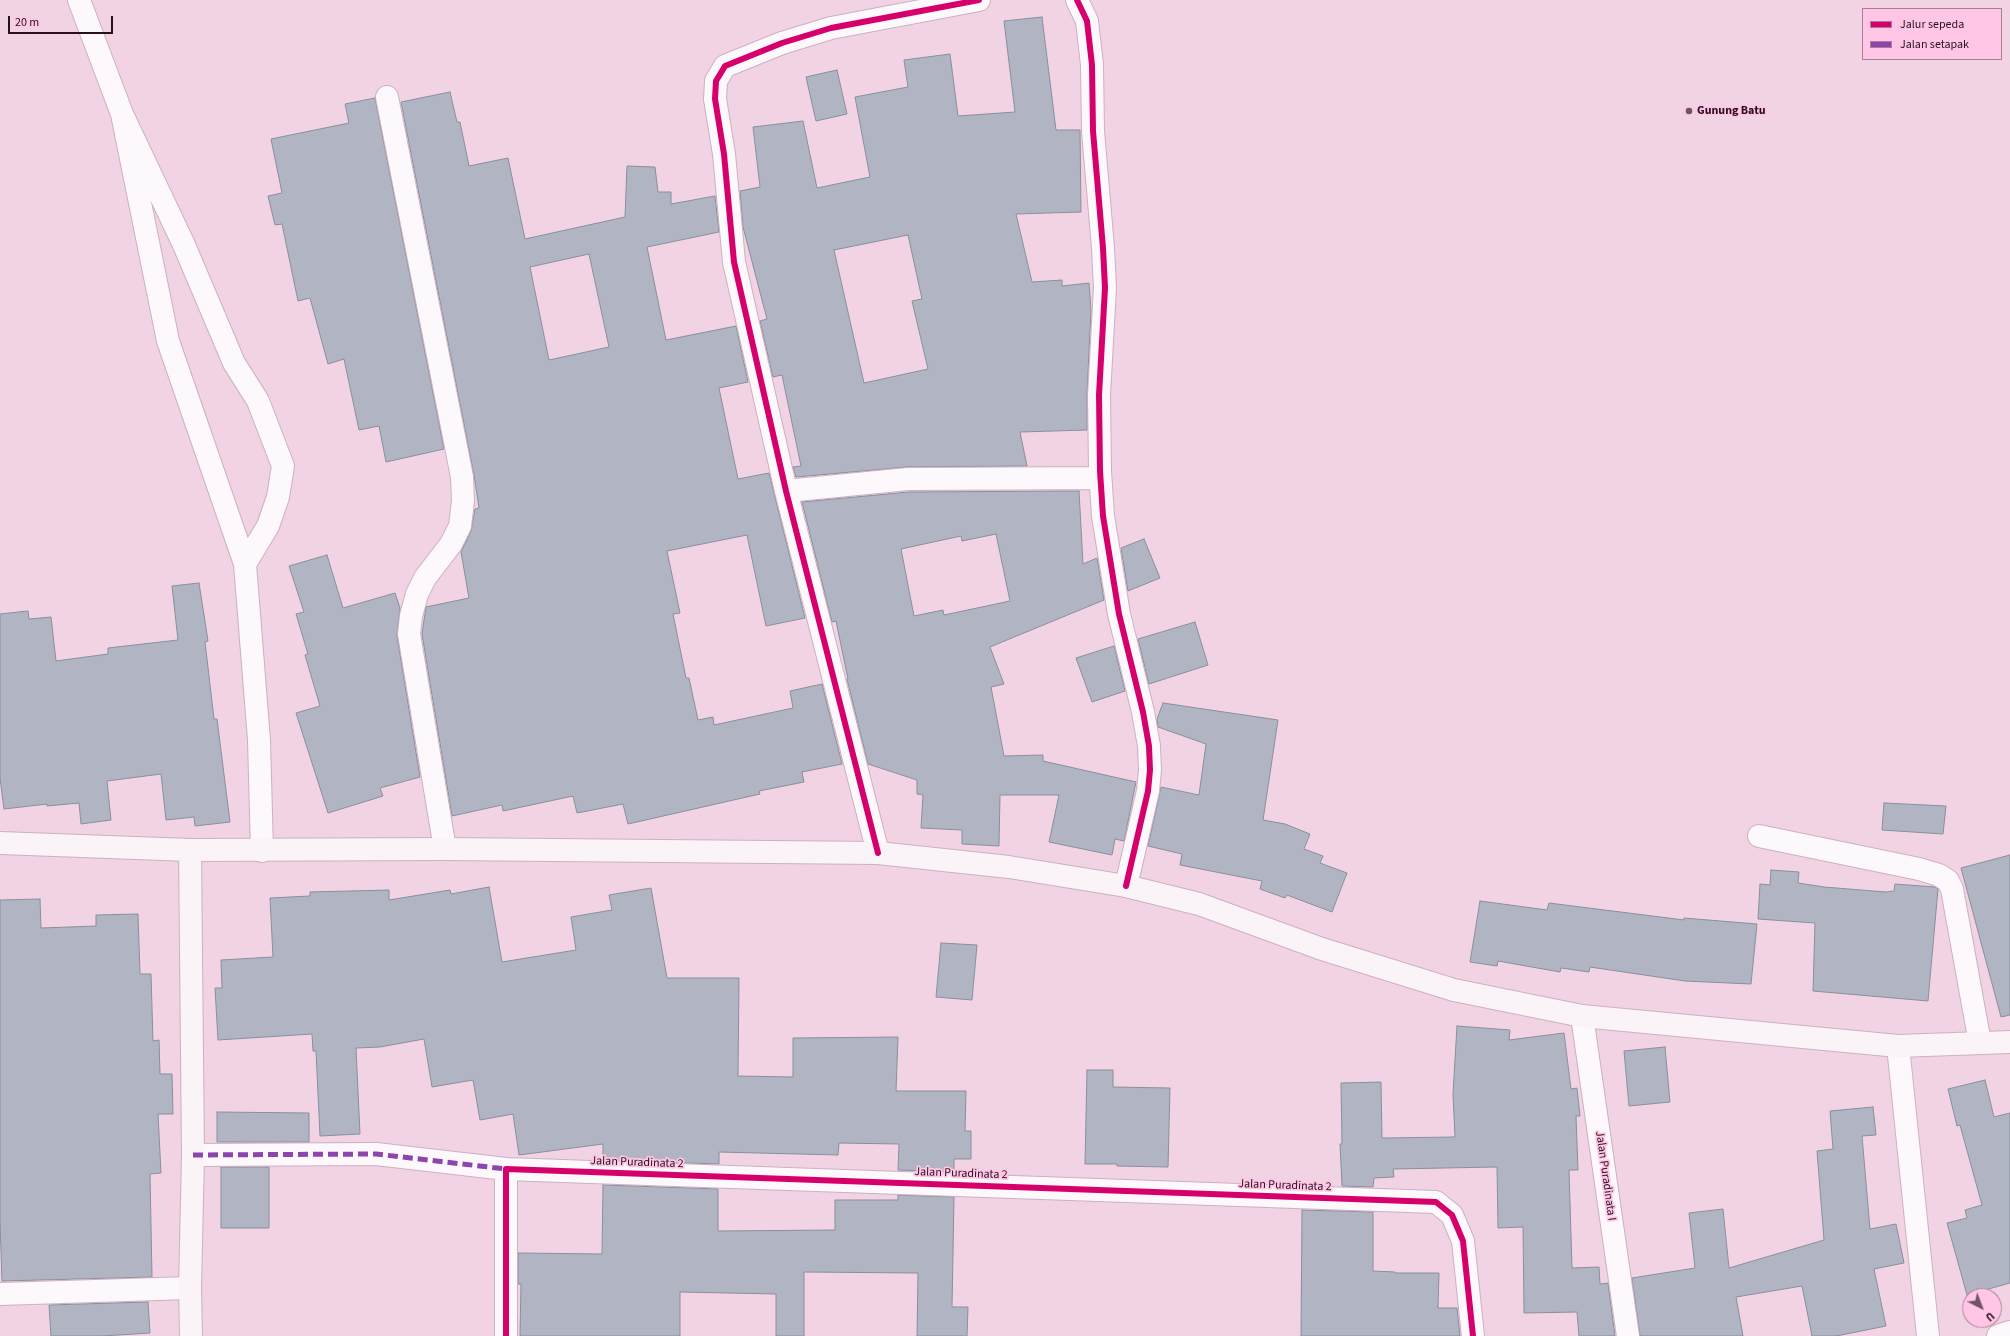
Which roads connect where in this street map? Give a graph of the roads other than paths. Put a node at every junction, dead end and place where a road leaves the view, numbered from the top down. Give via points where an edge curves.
1 (79, 0) edge
2 (979, 0) edge
3 (1077, 0) edge
4 (387, 97) dead end
5 (122, 114) junction
6 (1100, 478) junction
7 (786, 491) junction
8 (245, 564) junction
9 (1759, 836) dead end
10 (0, 843) edge
11 (445, 849) junction
12 (190, 850) junction
13 (262, 851) junction
14 (878, 853) junction
15 (1126, 886) junction
16 (1582, 1016) junction
17 (2010, 1042) edge
18 (1980, 1043) junction
19 (1898, 1046) junction
20 (193, 1155) junction
21 (506, 1170) junction
22 (190, 1288) junction
23 (0, 1294) edge
24 (2010, 1332) edge
25 (191, 1336) edge
26 (506, 1336) edge
27 (1473, 1336) edge
28 (1628, 1336) edge
29 (1928, 1336) edge
30 (1998, 1336) edge

1 - 5 street
2 - 7 street via 831,28 782,43 725,66 716,81 715,99 725,161 734,262
3 - 6 street via 1087,21 1092,65 1093,131 1105,288 1099,395
4 - 11 street via 462,477 460,526 451,544 425,578 417,594 409,634
5 - 8 street via 168,341
5 - 8 street via 184,245 234,363 258,401 283,466 278,497 268,526
6 - 7 street via 915,478
6 - 15 street via 1114,587 1149,746 1148,791
7 - 14 street
8 - 13 street via 259,740
9 - 18 street via 1920,869 1948,881 1952,889
10 - 12 main road
11 - 13 main road
11 - 14 main road
12 - 13 main road
12 - 20 main road
14 - 15 main road via 1009,867
15 - 16 main road via 1199,904 1322,949 1454,990
16 - 19 main road
16 - 28 street, Jalan Puradinata I
17 - 18 main road
18 - 19 main road
19 - 29 street
20 - 21 street, Jalan Puradinata 2 via 376,1154
20 - 22 main road
21 - 26 street
21 - 27 street, Jalan Puradinata 2 via 1436,1202 1452,1215 1463,1241
22 - 23 street
22 - 25 main road
24 - 30 street

